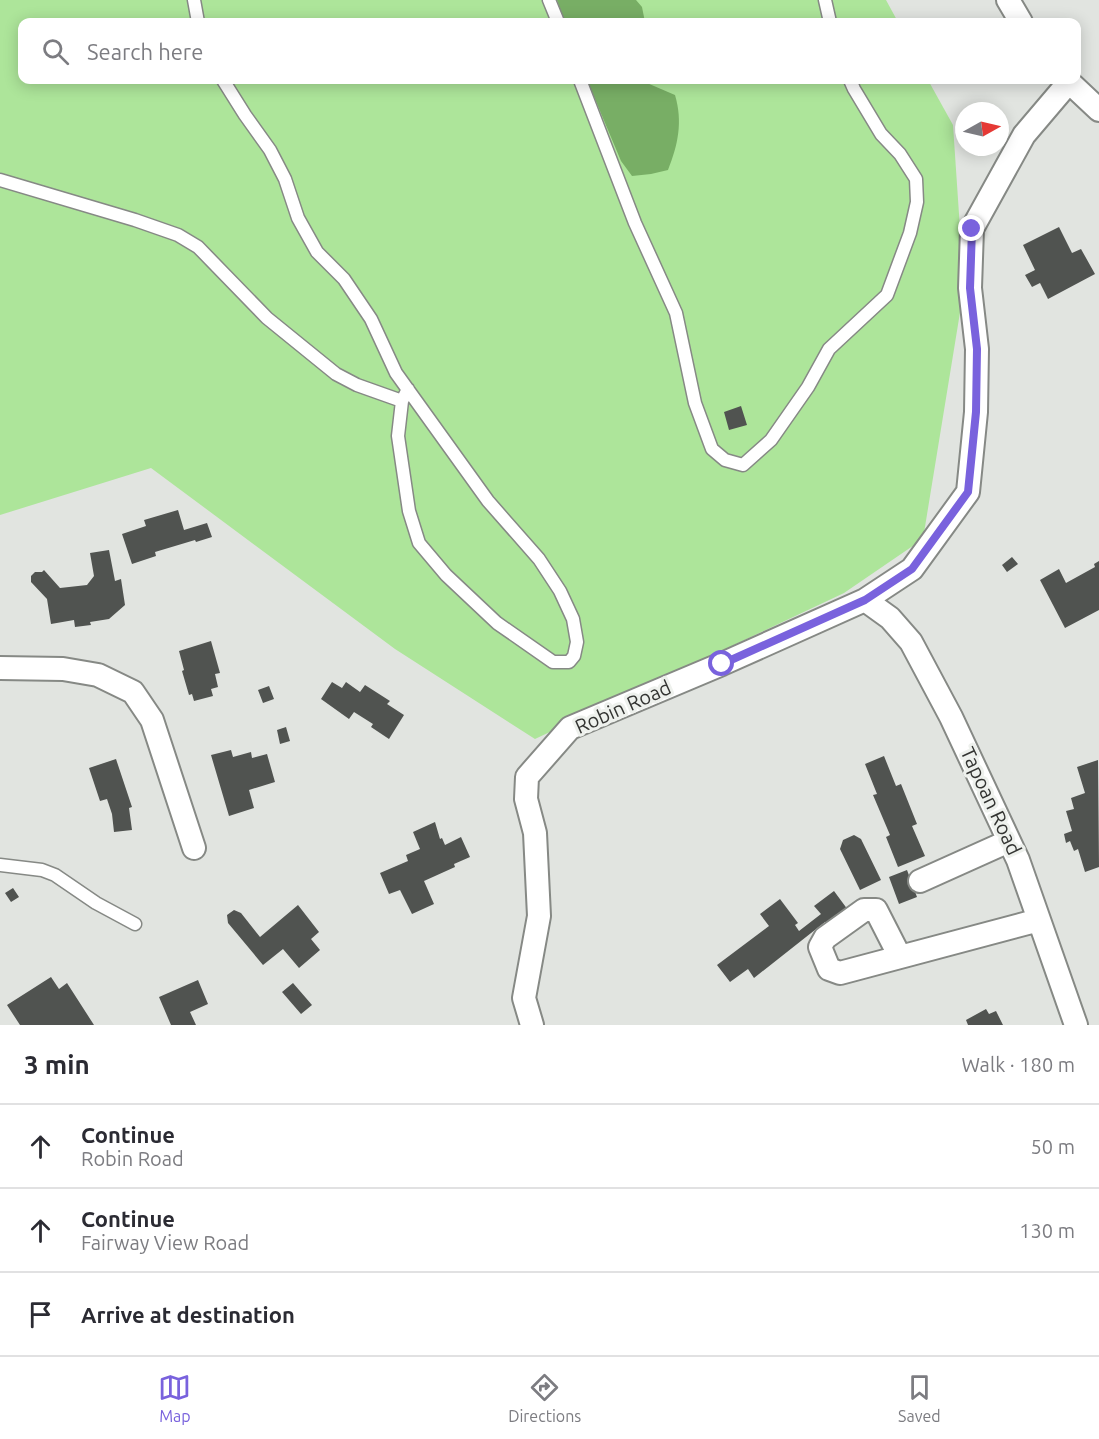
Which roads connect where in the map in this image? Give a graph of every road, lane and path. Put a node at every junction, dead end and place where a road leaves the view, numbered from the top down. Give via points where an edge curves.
1 (194, 0) edge
2 (549, 0) edge
3 (825, 0) edge
4 (1008, 0) edge
5 (197, 18) edge
6 (556, 18) edge
7 (829, 18) edge
8 (1019, 18) edge
9 (226, 84) edge
10 (582, 84) edge
11 (852, 84) edge
12 (1066, 84) edge
13 (1071, 84) edge
14 (1099, 110) edge
15 (0, 180) edge
16 (405, 395) junction
17 (865, 600) junction
18 (0, 668) edge
19 (1009, 841) junction
20 (194, 848) dead end
21 (0, 865) edge
22 (920, 881) dead end
23 (1039, 920) junction
24 (135, 924) dead end
25 (900, 957) dead end
26 (532, 1025) edge
27 (1076, 1025) edge

1 - 5 lane
2 - 6 lane
3 - 7 lane
4 - 8 street
9 - 16 lane via 270,150 298,218 317,252 344,279 364,309
10 - 11 lane via 635,223 676,313 695,403 711,449 725,460 743,465 771,440 829,349 887,295 910,233 917,202 916,179 881,134
12 - 17 street, Robin Road via 1024,135 972,229 970,288 977,359 968,492 912,569
13 - 14 street
15 - 16 lane via 178,235 198,247 267,318 336,374 357,385
16 - 16 lane via 539,559 560,591 573,619 577,642 569,662 553,662 497,623 446,575 419,543 409,511 398,436
17 - 19 street, Tapoan Road via 890,618 911,642
17 - 26 street, Robin Road via 570,728 527,777 526,799 535,833 539,916 524,998
18 - 20 street via 63,669 98,675 133,692 152,720
19 - 22 street
19 - 23 street, Tapoan Road
21 - 24 lane via 55,875
23 - 25 street
23 - 27 street, Tapoan Road

